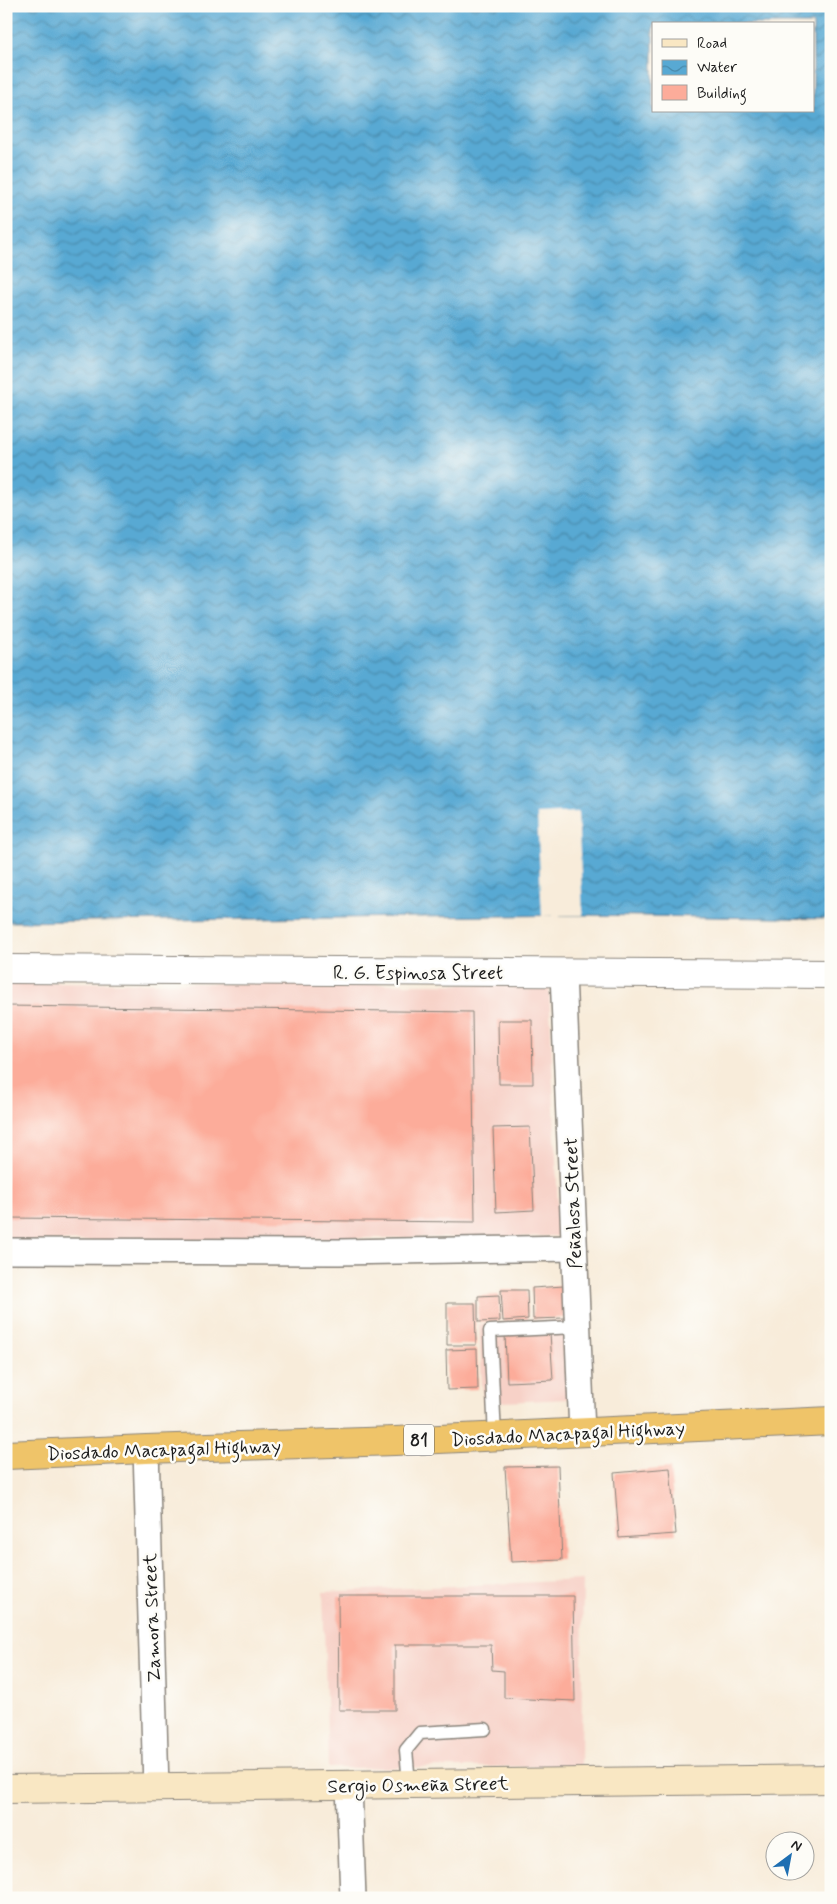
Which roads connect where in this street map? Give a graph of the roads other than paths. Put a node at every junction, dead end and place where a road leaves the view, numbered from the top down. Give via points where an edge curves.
1 (6, 969) edge
2 (563, 973) junction
3 (831, 974) edge
4 (574, 1248) junction
5 (6, 1251) edge
6 (578, 1327) junction
7 (831, 1421) edge
8 (582, 1432) junction
9 (495, 1437) junction
10 (146, 1449) junction
11 (6, 1455) edge
12 (485, 1729) dead end
13 (831, 1779) edge
14 (408, 1783) junction
15 (349, 1785) junction
16 (156, 1787) junction
17 (6, 1789) edge
18 (353, 1898) edge

1 - 2 street, R. G. Espinosa Street
2 - 3 street, R. G. Espinosa Street
2 - 4 street, Peñalosa Street
4 - 5 street via 339,1252
4 - 6 street, Peñalosa Street
6 - 8 street, Peñalosa Street
6 - 9 lane via 490,1331
7 - 8 highway, Diosdado Macapagal Highway / 81
8 - 9 highway, Diosdado Macapagal Highway / 81
9 - 10 highway, Diosdado Macapagal Highway / 81
10 - 11 highway, Diosdado Macapagal Highway / 81
10 - 16 street, Zamora Street
12 - 14 lane via 420,1733 406,1750
13 - 14 main road, Sergio Osmeña Street
14 - 15 main road, Sergio Osmeña Street
15 - 16 main road, Sergio Osmeña Street
15 - 18 street
16 - 17 main road, Sergio Osmeña Street

